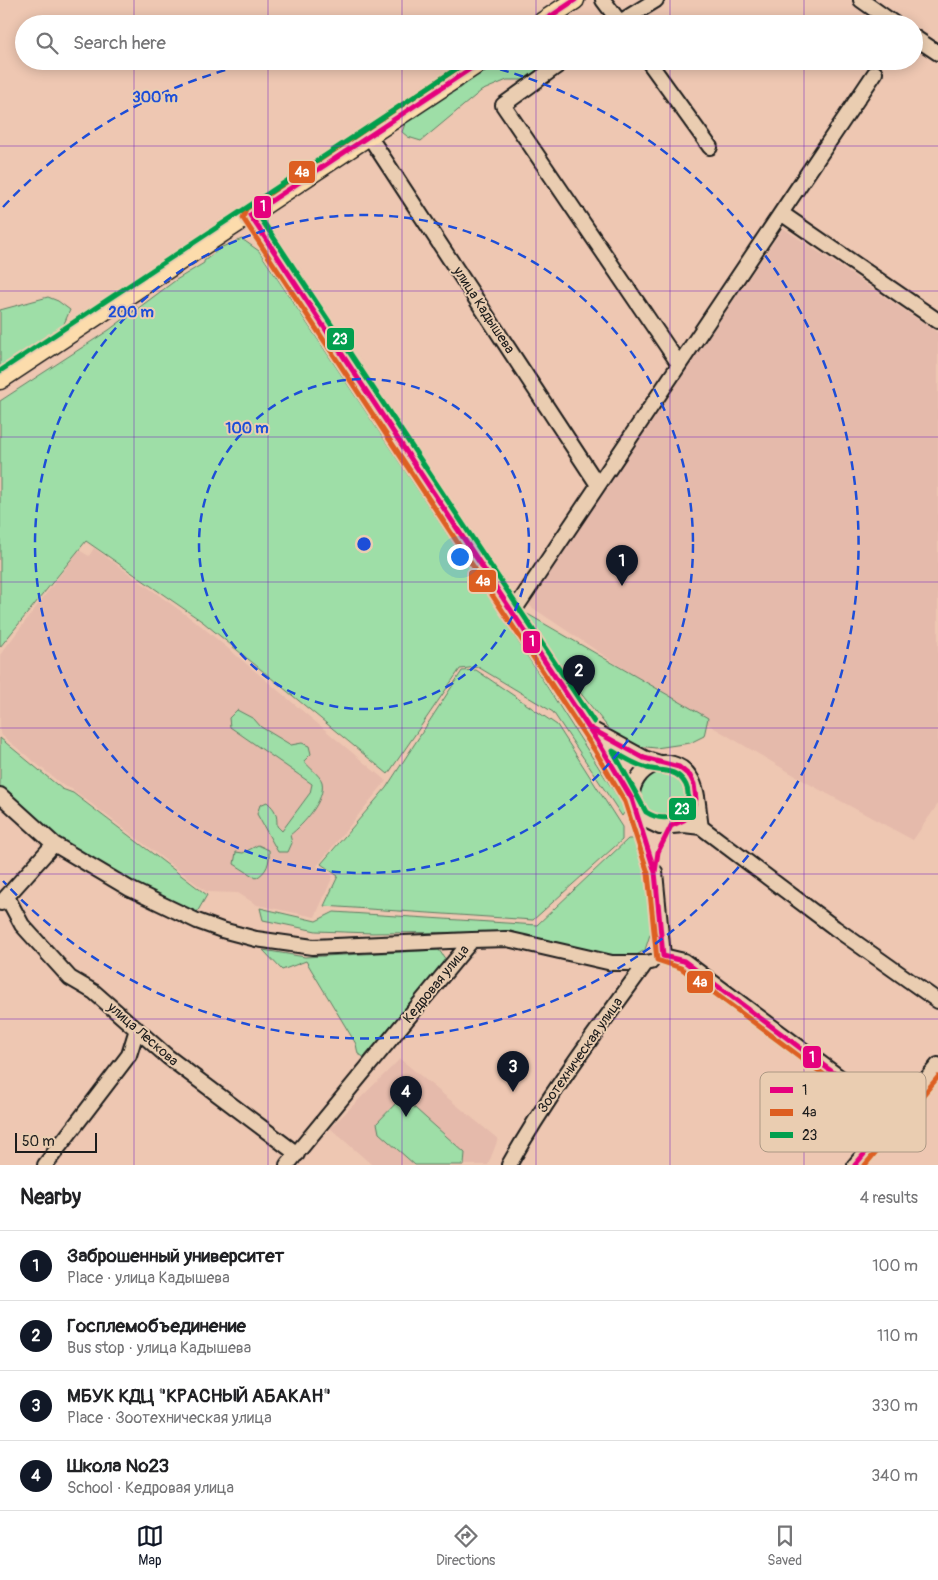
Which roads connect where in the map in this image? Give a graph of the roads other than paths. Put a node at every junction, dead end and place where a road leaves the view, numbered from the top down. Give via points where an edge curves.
1 (574, 0) edge
2 (603, 0) edge
3 (656, 0) edge
4 (861, 0) edge
5 (552, 15) edge
6 (613, 15) edge
7 (632, 15) edge
8 (883, 15) edge
9 (923, 43) edge
10 (938, 53) edge
11 (468, 70) edge
12 (552, 70) edge
13 (654, 70) edge
14 (875, 73) dead end
15 (369, 136) junction
16 (710, 147) dead end
17 (781, 213) junction
18 (250, 215) junction
19 (938, 321) edge
20 (679, 364) junction
21 (0, 380) edge
22 (598, 485) junction
23 (513, 612) junction
24 (588, 728) junction
25 (660, 763) junction
26 (0, 796) edge
27 (632, 799) junction
28 (696, 799) junction
29 (671, 826) junction
30 (701, 827) junction
31 (54, 844) junction
32 (655, 872) dead end
33 (4, 900) edge
34 (472, 940) junction
35 (663, 956) junction
36 (646, 963) junction
37 (938, 1001) edge
38 (137, 1029) junction
39 (938, 1065) edge
40 (833, 1072) edge
41 (926, 1079) edge
42 (866, 1152) edge
43 (297, 1154) junction
44 (45, 1165) edge
45 (288, 1165) edge
46 (508, 1165) edge
47 (855, 1165) edge

1 - 5 main road
2 - 6 street
3 - 7 street
4 - 8 street
9 - 10 street
11 - 15 main road
12 - 20 street via 503,105
13 - 16 street
14 - 17 street
15 - 18 main road
15 - 22 street, улица Кадышева
17 - 19 street
17 - 20 street
18 - 21 main road
18 - 23 street
20 - 22 street
22 - 23 street
23 - 24 street
24 - 25 street
24 - 27 street
25 - 27 street via 638,775 633,784
25 - 28 street via 674,765 686,772 694,784
26 - 31 street
27 - 29 street via 638,814 646,822 660,827
28 - 29 street via 688,816
28 - 30 street
29 - 30 street
30 - 37 street
31 - 33 street
31 - 34 street via 130,890 197,921 256,939 313,947
32 - 35 street
33 - 38 street, улица Лескова via 65,973 94,992
34 - 36 street, Кедровая улица via 507,939 612,963
34 - 43 street, Кедровая улица
35 - 36 street
35 - 40 street via 684,960
36 - 46 street, Зоотехническая улица via 534,1120
38 - 43 street, улица Лескова via 228,1104
38 - 44 street via 129,1054
39 - 41 street
42 - 47 street
43 - 45 street, Кедровая улица

